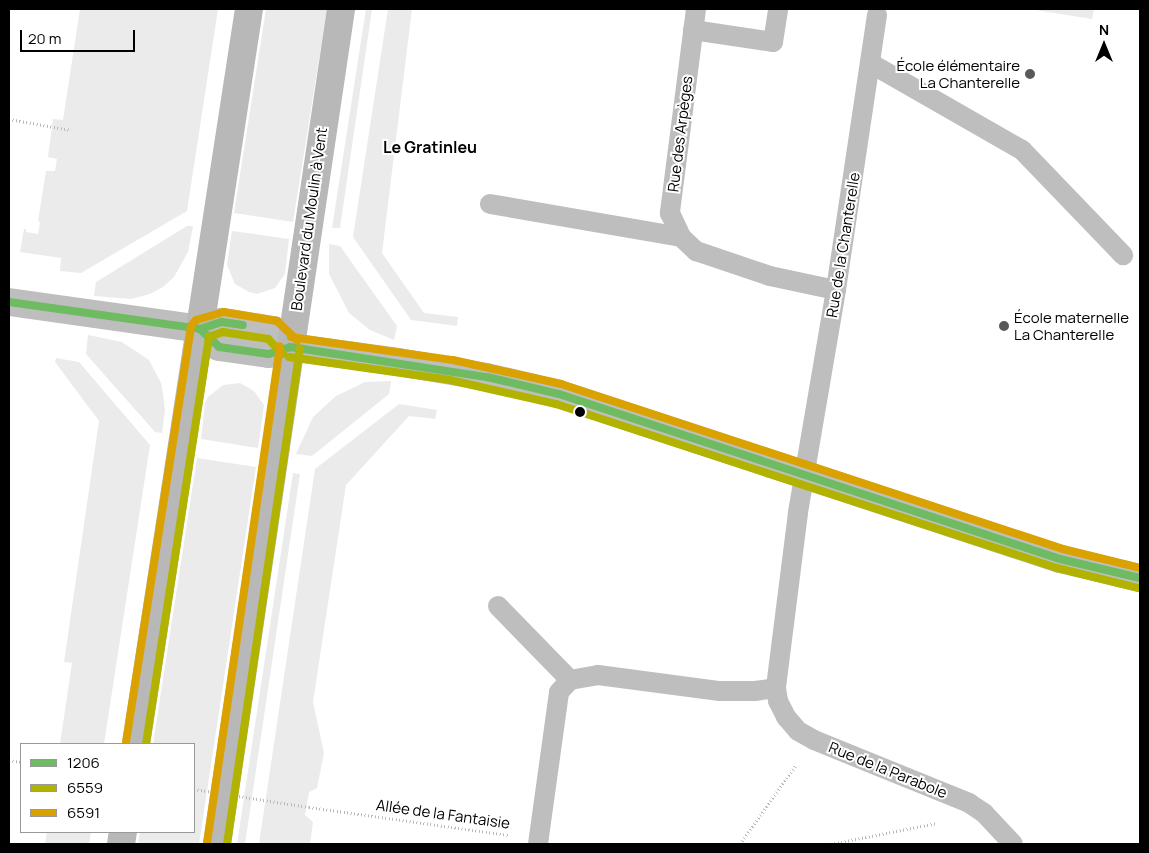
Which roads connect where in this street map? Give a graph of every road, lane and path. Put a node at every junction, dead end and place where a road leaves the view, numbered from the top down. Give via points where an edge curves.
1 (249, 9) edge
2 (341, 9) edge
3 (696, 9) edge
4 (778, 9) edge
5 (877, 15) dead end
6 (693, 30) junction
7 (870, 63) junction
8 (9, 119) edge
9 (71, 130) dead end
10 (490, 204) dead end
11 (681, 237) junction
12 (1123, 255) dead end
13 (836, 290) junction
14 (9, 302) edge
15 (200, 330) junction
16 (290, 347) junction
17 (804, 474) junction
18 (1140, 578) edge
19 (498, 606) dead end
20 (570, 680) junction
21 (776, 688) junction
22 (814, 740) junction
23 (136, 743) edge
24 (195, 789) edge
25 (984, 813) junction
26 (538, 842) edge
27 (217, 844) edge
28 (740, 844) edge
29 (831, 844) edge
30 (1013, 844) edge

1 - 15 main road
2 - 16 main road, Boulevard du Moulin à Vent
3 - 6 lane, Rue des Arpèges
4 - 6 lane via 773,42
5 - 7 lane, Rue de la Chanterelle
6 - 11 lane, Rue des Arpèges via 670,214
7 - 12 lane via 1022,150
7 - 13 lane, Rue de la Chanterelle
8 - 9 path
10 - 11 lane, Rue des Arpèges
11 - 13 lane, Rue des Arpèges via 696,251 770,276
13 - 17 lane, Rue de la Chanterelle
14 - 15 street
15 - 16 street via 219,347 269,354
15 - 23 main road
16 - 17 street via 452,370 536,388
16 - 27 main road, Boulevard du Moulin à Vent
17 - 18 street via 1060,559
17 - 21 lane, Rue de la Parabole
19 - 20 lane
20 - 21 lane via 598,675 720,691
20 - 26 lane via 559,692
21 - 22 lane, Rue de la Parabole via 786,717 798,731
22 - 25 lane, Rue de la Parabole via 953,796
22 - 28 path
24 - 26 path, Allée de la Fantaisie, bridge
25 - 29 path
25 - 30 lane, Rue de la Parabole

